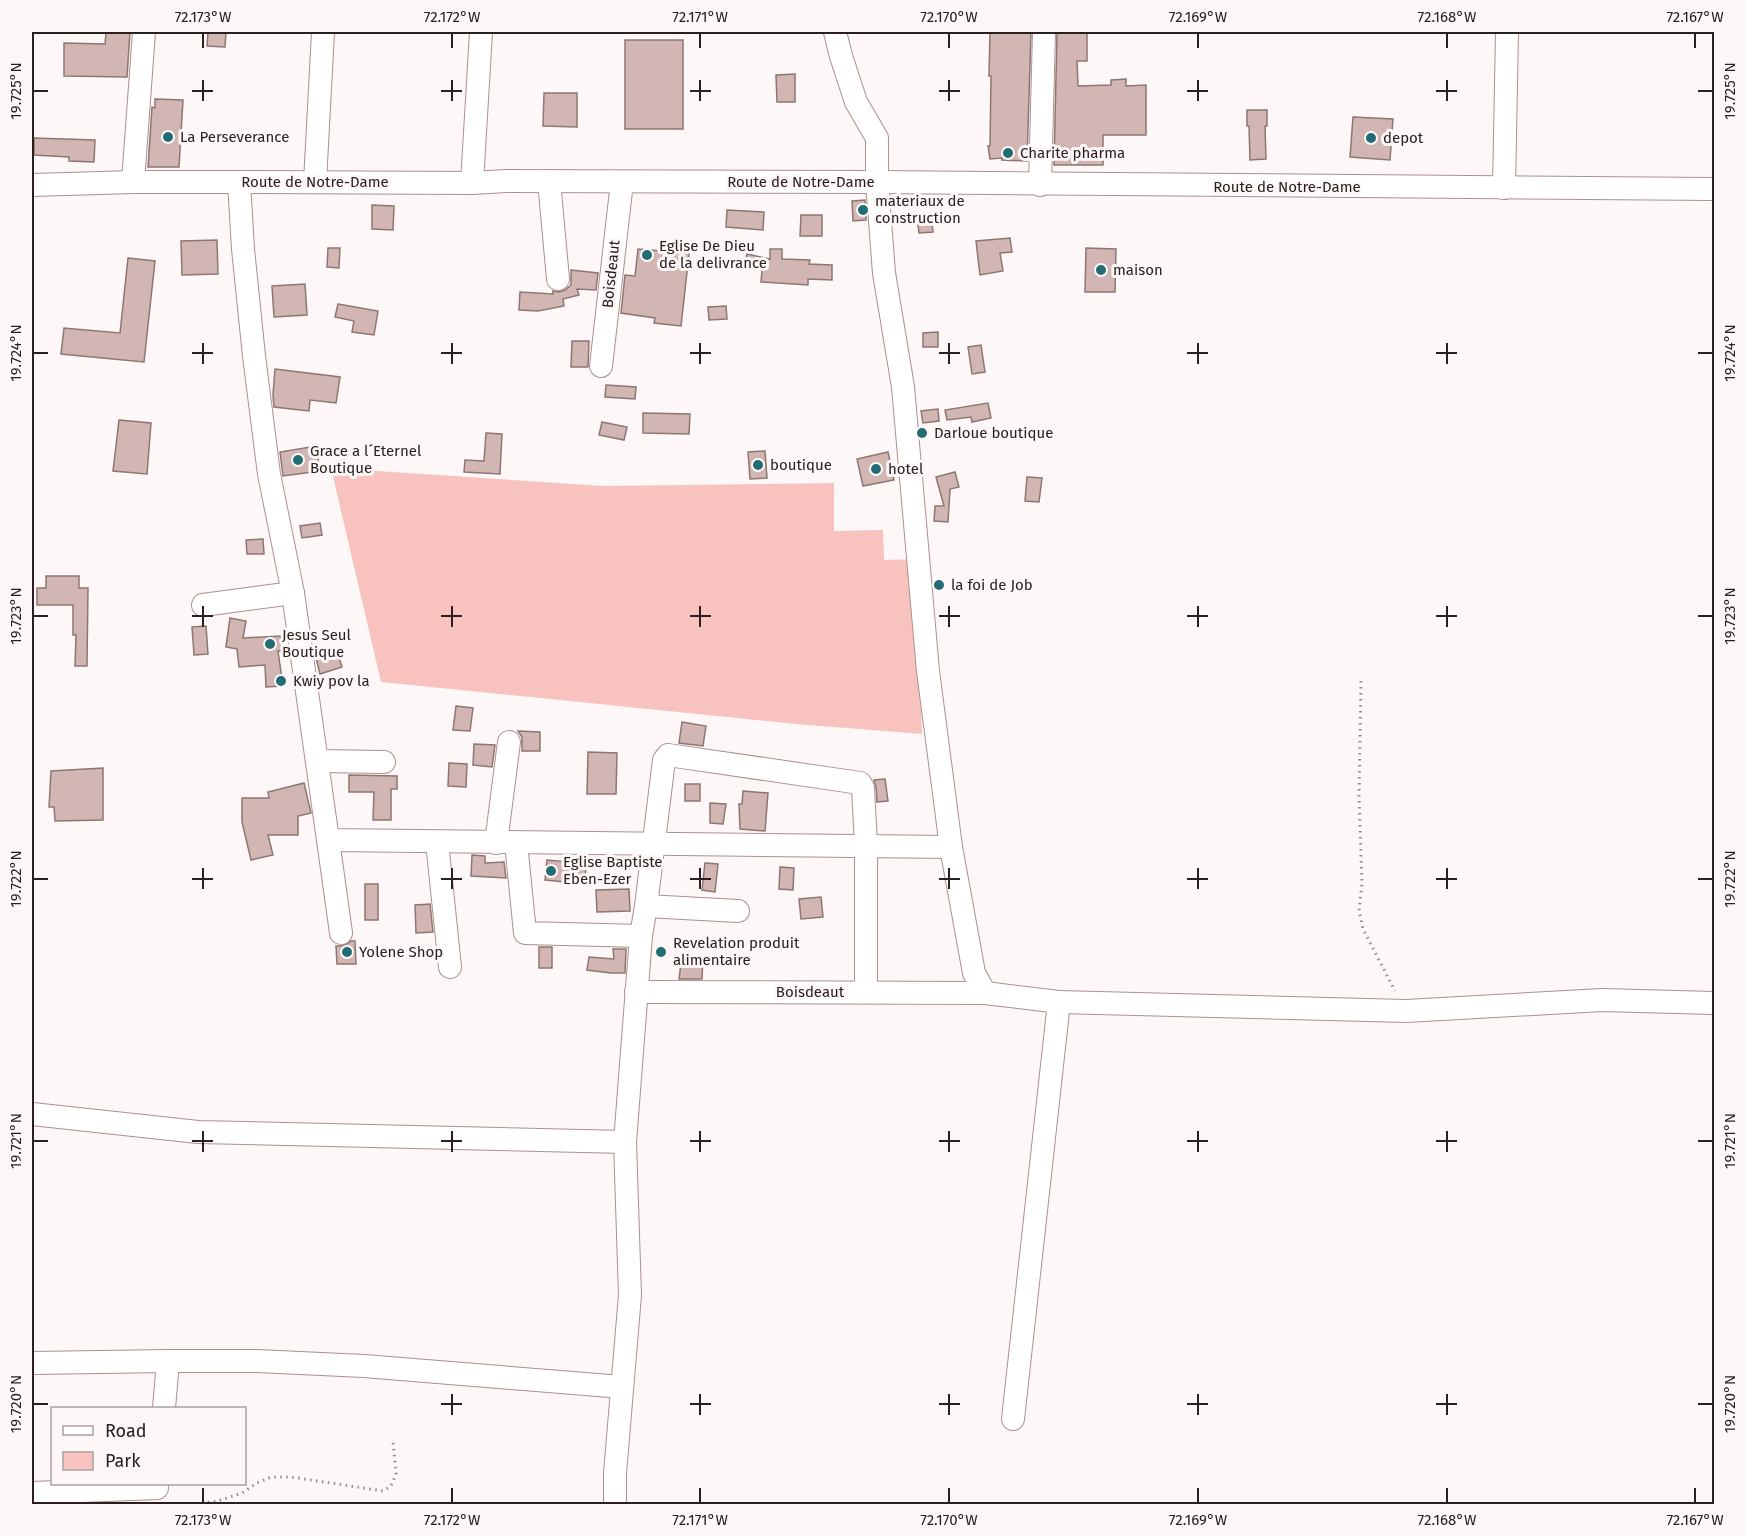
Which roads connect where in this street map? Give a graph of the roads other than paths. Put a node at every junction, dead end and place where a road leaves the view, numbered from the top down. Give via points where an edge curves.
1 (144, 32) edge
2 (323, 32) edge
3 (482, 32) edge
4 (836, 32) edge
5 (1044, 32) edge
6 (1507, 32) edge
7 (549, 181) junction
8 (133, 182) junction
9 (238, 182) junction
10 (315, 182) junction
11 (622, 182) junction
12 (472, 183) junction
13 (32, 185) edge
14 (1040, 185) junction
15 (1504, 188) junction
16 (1714, 189) edge
17 (878, 194) junction
18 (558, 279) dead end
19 (601, 366) dead end
20 (293, 593) junction
21 (203, 605) dead end
22 (509, 742) dead end
23 (317, 761) junction
24 (384, 762) dead end
25 (328, 840) junction
26 (436, 842) junction
27 (506, 843) junction
28 (653, 843) junction
29 (866, 845) junction
30 (951, 847) junction
31 (646, 906) junction
32 (738, 911) dead end
33 (341, 933) dead end
34 (641, 936) junction
35 (450, 967) dead end
36 (636, 992) junction
37 (866, 992) junction
38 (985, 993) junction
39 (1059, 1002) junction
40 (1714, 1003) edge
41 (32, 1114) edge
42 (625, 1142) junction
43 (168, 1361) junction
44 (32, 1363) edge
45 (622, 1387) junction
46 (164, 1407) edge
47 (1013, 1419) dead end
48 (158, 1492) edge
49 (32, 1493) edge
50 (615, 1504) edge

1 - 8 street
2 - 10 street
3 - 12 street
4 - 17 street via 856,102 877,138
5 - 14 street
6 - 15 street
7 - 11 street, Route de Notre-Dame
7 - 12 street, Route de Notre-Dame
7 - 18 street
8 - 9 street, Route de Notre-Dame
8 - 13 street, Route de Notre-Dame
9 - 10 street, Route de Notre-Dame
9 - 20 street via 269,474
10 - 12 street, Route de Notre-Dame
11 - 17 street, Route de Notre-Dame
11 - 19 street, Boisdeaut
14 - 15 street, Route de Notre-Dame
14 - 17 street, Route de Notre-Dame
15 - 16 street, Route de Notre-Dame
17 - 30 street via 884,273 903,387 928,671
20 - 21 street
20 - 23 street
22 - 27 street
23 - 24 street
23 - 25 street
25 - 26 street
25 - 33 street
26 - 27 street
26 - 35 street
27 - 28 street
27 - 34 street via 525,933
28 - 29 street
28 - 29 street via 668,754 860,783
28 - 31 street
29 - 30 street
29 - 37 street
30 - 38 street via 974,973
31 - 32 street
31 - 34 street
34 - 36 street
36 - 37 street, Boisdeaut
36 - 42 street
37 - 38 street, Boisdeaut
38 - 39 street, Boisdeaut
39 - 40 street, Boisdeaut via 1406,1011 1602,1000
39 - 47 street
41 - 42 street via 198,1132
42 - 45 street via 630,1295
43 - 44 street
43 - 45 street via 364,1366
43 - 46 street
45 - 50 street
48 - 49 street

